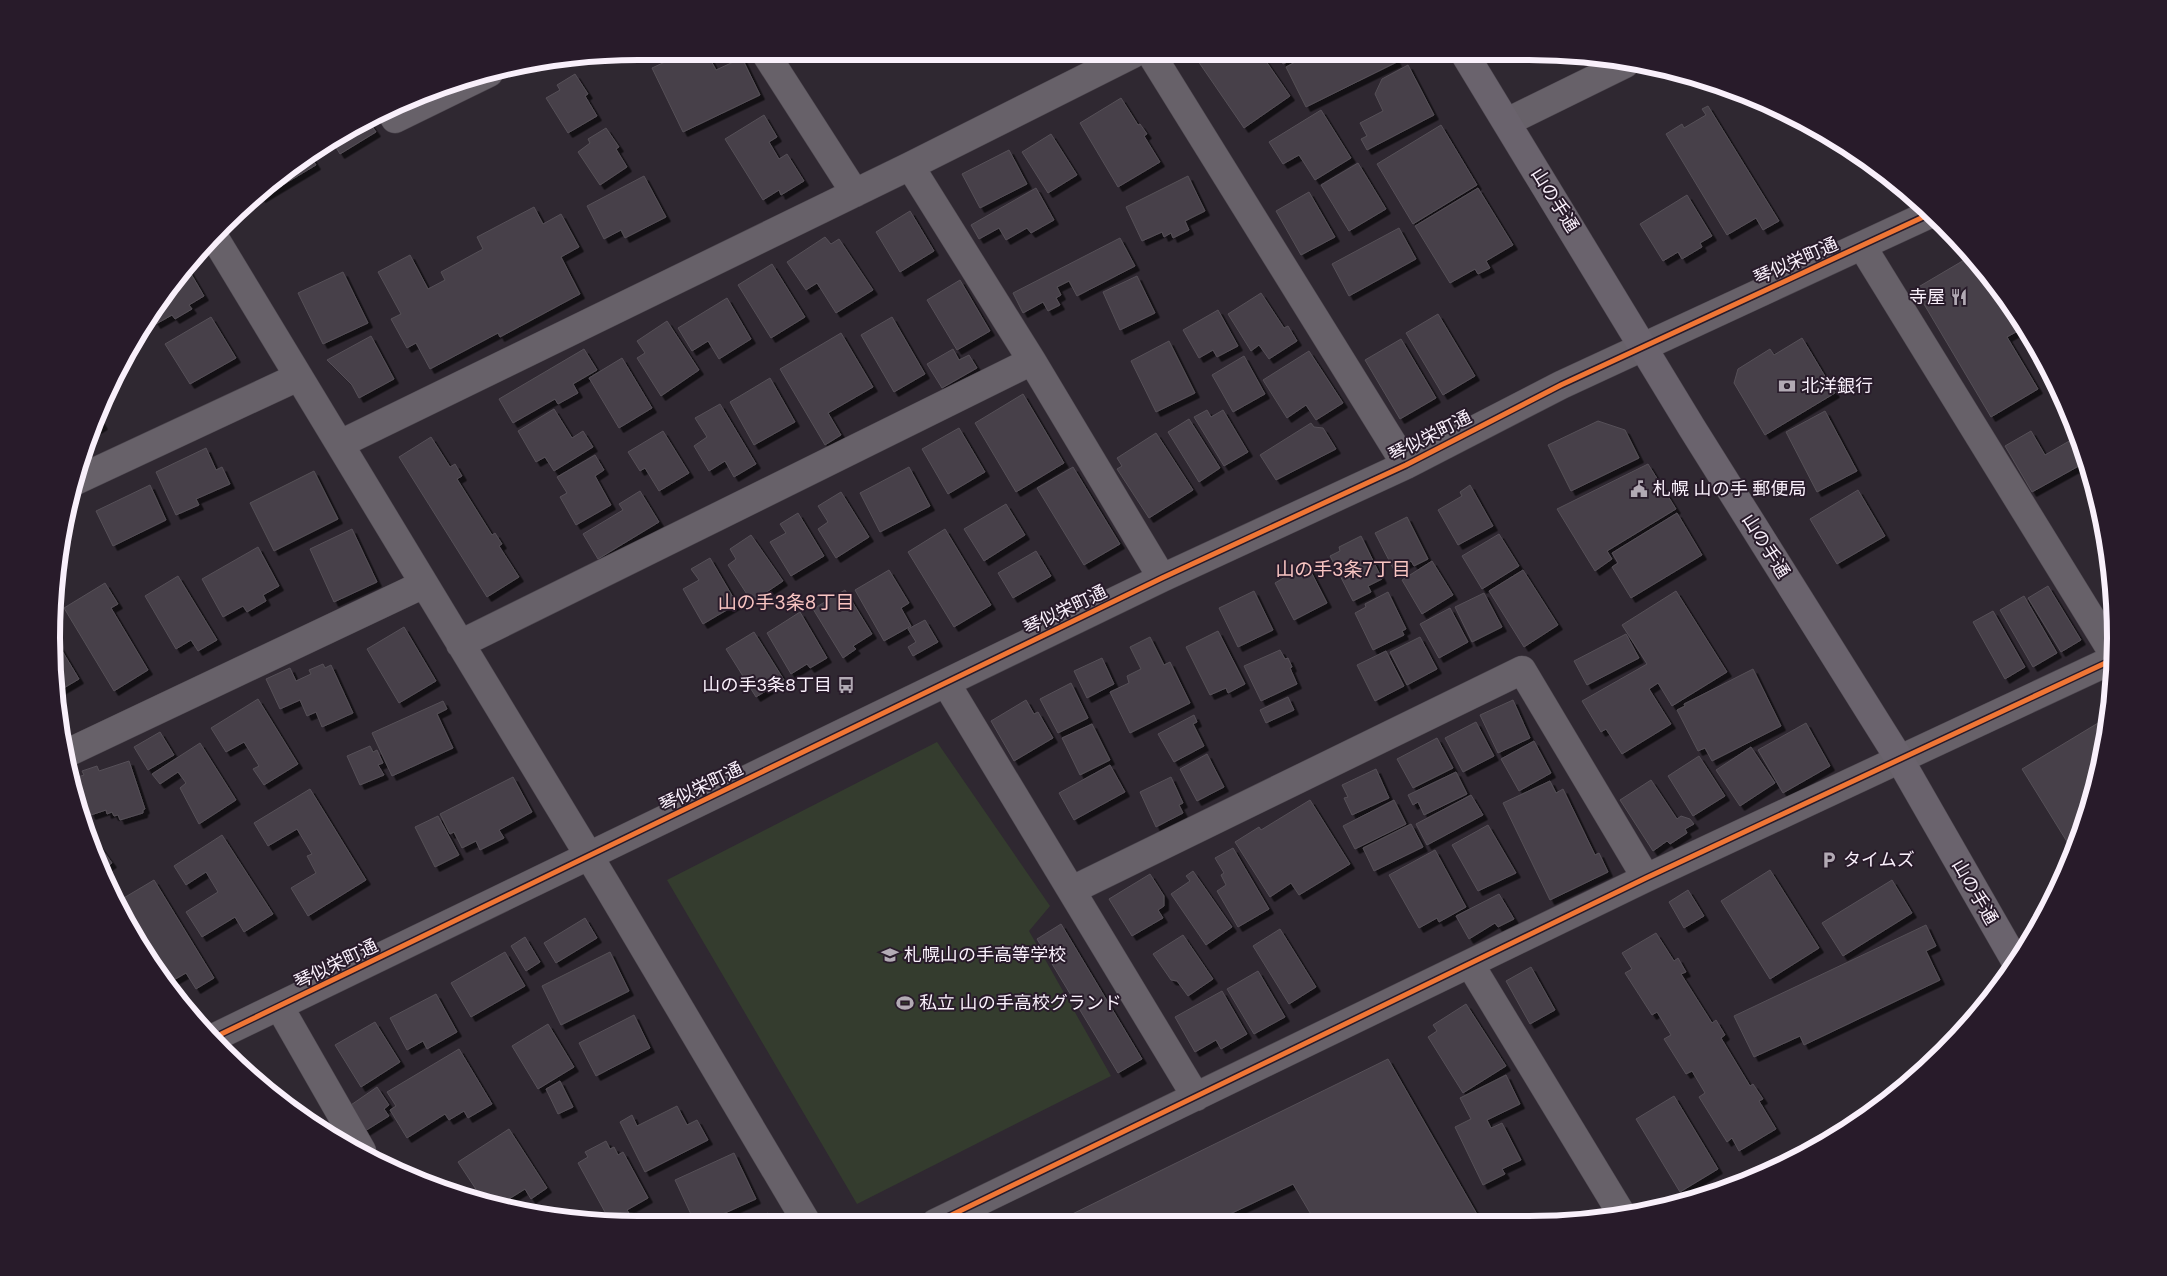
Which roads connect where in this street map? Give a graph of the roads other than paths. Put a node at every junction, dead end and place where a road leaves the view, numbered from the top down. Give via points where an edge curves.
1 (770, 60) edge
2 (1121, 60) edge
3 (1154, 60) edge
4 (1468, 60) edge
5 (1618, 67) edge
6 (454, 91) edge
7 (393, 115) edge
8 (1507, 122) junction
9 (910, 166) junction
10 (855, 193) junction
11 (1925, 217) edge
12 (217, 242) edge
13 (1862, 246) junction
14 (1643, 346) junction
15 (1032, 361) junction
16 (298, 377) junction
17 (340, 444) junction
18 (1406, 465) junction
19 (83, 477) edge
20 (1162, 578) junction
21 (424, 584) junction
22 (460, 644) junction
23 (2107, 645) edge
24 (2106, 661) edge
25 (946, 683) junction
26 (71, 751) edge
27 (1900, 760) junction
28 (589, 857) junction
29 (1646, 878) junction
30 (1072, 890) junction
31 (2012, 956) edge
32 (1470, 964) junction
33 (279, 1006) junction
34 (218, 1035) edge
35 (1196, 1097) junction
36 (358, 1143) edge
37 (1618, 1209) edge
38 (802, 1216) edge
39 (952, 1216) edge

1 - 10 street
2 - 9 street
3 - 18 street
4 - 8 main road, 山の手通
5 - 8 street
6 - 7 street via 396,119
8 - 14 main road, 山の手通
9 - 10 street
9 - 15 street
10 - 17 street
11 - 13 street, 琴似栄町通
12 - 16 street
13 - 14 street, 琴似栄町通
13 - 23 street
14 - 18 street, 琴似栄町通
14 - 27 main road, 山の手通
15 - 20 street
15 - 22 street
16 - 17 street
16 - 19 street
17 - 21 street
18 - 20 street, 琴似栄町通
20 - 25 street, 琴似栄町通
21 - 22 street
21 - 26 street
22 - 28 street
24 - 27 street
25 - 28 street, 琴似栄町通
25 - 30 street
27 - 29 street
27 - 31 main road, 山の手通
28 - 33 street, 琴似栄町通
28 - 38 street
29 - 30 street via 1522,670
29 - 32 street
30 - 35 street
32 - 35 street
32 - 37 street
33 - 34 street, 琴似栄町通
33 - 36 street
35 - 39 street

